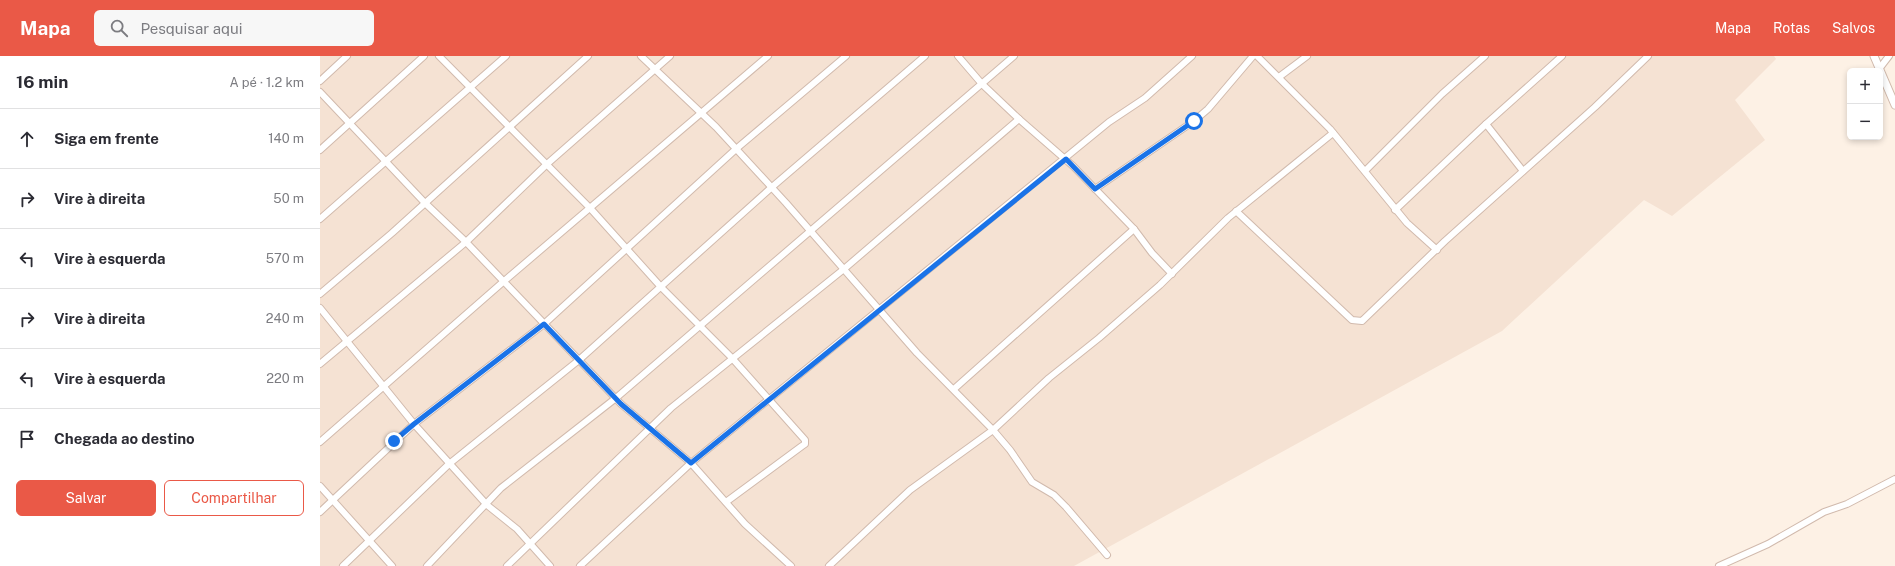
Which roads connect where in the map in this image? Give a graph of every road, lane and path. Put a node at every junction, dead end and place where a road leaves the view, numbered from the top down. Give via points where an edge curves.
1 (347, 56) edge
2 (424, 56) edge
3 (439, 56) edge
4 (506, 56) edge
5 (588, 56) edge
6 (641, 56) edge
7 (670, 56) edge
8 (768, 56) edge
9 (846, 56) edge
10 (925, 56) edge
11 (958, 56) edge
12 (1014, 56) edge
13 (1192, 56) edge
14 (1253, 56) edge
15 (1257, 56) edge
16 (1307, 56) edge
17 (1485, 56) edge
18 (1562, 56) edge
19 (1648, 56) edge
20 (1874, 56) edge
21 (1889, 56) edge
22 (654, 68) junction
23 (1879, 68) edge
24 (1880, 68) edge
25 (1279, 77) junction
26 (1883, 78) edge
27 (320, 82) edge
28 (982, 84) junction
29 (470, 87) junction
30 (320, 92) edge
31 (1895, 105) edge
32 (702, 113) junction
33 (1019, 119) junction
34 (350, 123) junction
35 (1486, 124) junction
36 (511, 128) junction
37 (1333, 133) junction
38 (736, 149) junction
39 (320, 150) edge
40 (1066, 159) junction
41 (387, 162) junction
42 (547, 164) junction
43 (1365, 171) junction
44 (1523, 171) junction
45 (772, 187) junction
46 (1095, 189) junction
47 (425, 203) junction
48 (590, 208) junction
49 (1395, 210) junction
50 (1236, 211) junction
51 (320, 219) edge
52 (1134, 229) junction
53 (810, 231) junction
54 (466, 242) junction
55 (626, 249) junction
56 (1437, 250) junction
57 (844, 269) junction
58 (1172, 274) junction
59 (503, 282) junction
60 (661, 287) junction
61 (320, 294) edge
62 (320, 308) edge
63 (879, 311) junction
64 (544, 324) junction
65 (700, 326) junction
66 (347, 342) junction
67 (732, 358) junction
68 (579, 360) junction
69 (320, 364) edge
70 (382, 386) junction
71 (954, 389) junction
72 (616, 398) junction
73 (768, 400) junction
74 (414, 424) junction
75 (650, 428) junction
76 (993, 430) junction
77 (320, 442) edge
78 (691, 463) junction
79 (450, 464) junction
80 (1895, 479) edge
81 (320, 486) edge
82 (333, 500) junction
83 (726, 502) junction
84 (486, 505) junction
85 (320, 512) edge
86 (369, 542) junction
87 (530, 544) junction
88 (1107, 555) dead end
89 (343, 566) edge
90 (392, 566) edge
91 (427, 566) edge
92 (507, 566) edge
93 (550, 566) edge
94 (580, 566) edge
95 (791, 566) edge
96 (829, 566) edge
97 (1719, 566) edge

1 - 27 street
2 - 34 street
3 - 29 street
4 - 29 street
5 - 36 street
6 - 22 street
7 - 22 street
8 - 32 street
9 - 38 street
10 - 45 street
11 - 28 street
12 - 28 street
13 - 40 street via 1146,98 1109,122
14 - 46 street via 1208,109 1194,121
15 - 25 street
16 - 25 street
17 - 43 street via 1442,94
18 - 35 street
19 - 44 street
20 - 23 street
21 - 24 street
22 - 32 street
22 - 42 street
25 - 37 street
26 - 31 street
28 - 33 street
28 - 53 street
29 - 36 street
29 - 41 street
30 - 34 street
32 - 38 street
32 - 48 street
33 - 40 street
33 - 57 street
34 - 39 street
34 - 41 street
35 - 44 street
35 - 49 street
36 - 42 street
36 - 47 street
37 - 43 street
37 - 50 street
38 - 45 street
38 - 55 street
40 - 46 street
40 - 63 street
41 - 47 street
41 - 51 street
42 - 48 street
42 - 54 street
43 - 49 street
44 - 56 street
45 - 53 street
45 - 60 street
46 - 52 street
47 - 54 street
47 - 61 street
48 - 55 street
48 - 59 street
49 - 56 street
50 - 56 street via 1320,291 1352,320 1358,322
50 - 58 street
52 - 58 street
52 - 71 street
53 - 57 street
53 - 65 street
54 - 59 street
54 - 66 street
55 - 60 street
55 - 64 street
57 - 63 street
57 - 67 street
58 - 76 street via 1100,338 1049,378
59 - 64 street
59 - 70 street
60 - 65 street
60 - 68 street
62 - 66 street
63 - 71 street via 917,354
63 - 73 street
64 - 68 street
64 - 74 street
65 - 67 street
65 - 72 street
66 - 69 street
66 - 70 street
67 - 73 street
67 - 75 street
68 - 72 street
68 - 79 street
70 - 74 street
70 - 77 street
71 - 76 street
72 - 75 street
72 - 84 street via 501,488
73 - 78 street
73 - 83 street via 805,440 805,444
74 - 79 street
74 - 82 street
75 - 78 street
75 - 87 street
76 - 88 street via 1032,482 1054,495
76 - 96 street via 910,490
78 - 83 street
78 - 94 street
79 - 84 street
79 - 86 street
80 - 97 street
81 - 82 street
82 - 85 street
82 - 86 street
83 - 95 street via 745,524
84 - 87 street via 517,529
84 - 91 street
86 - 89 street
86 - 90 street
87 - 92 street
87 - 93 street

